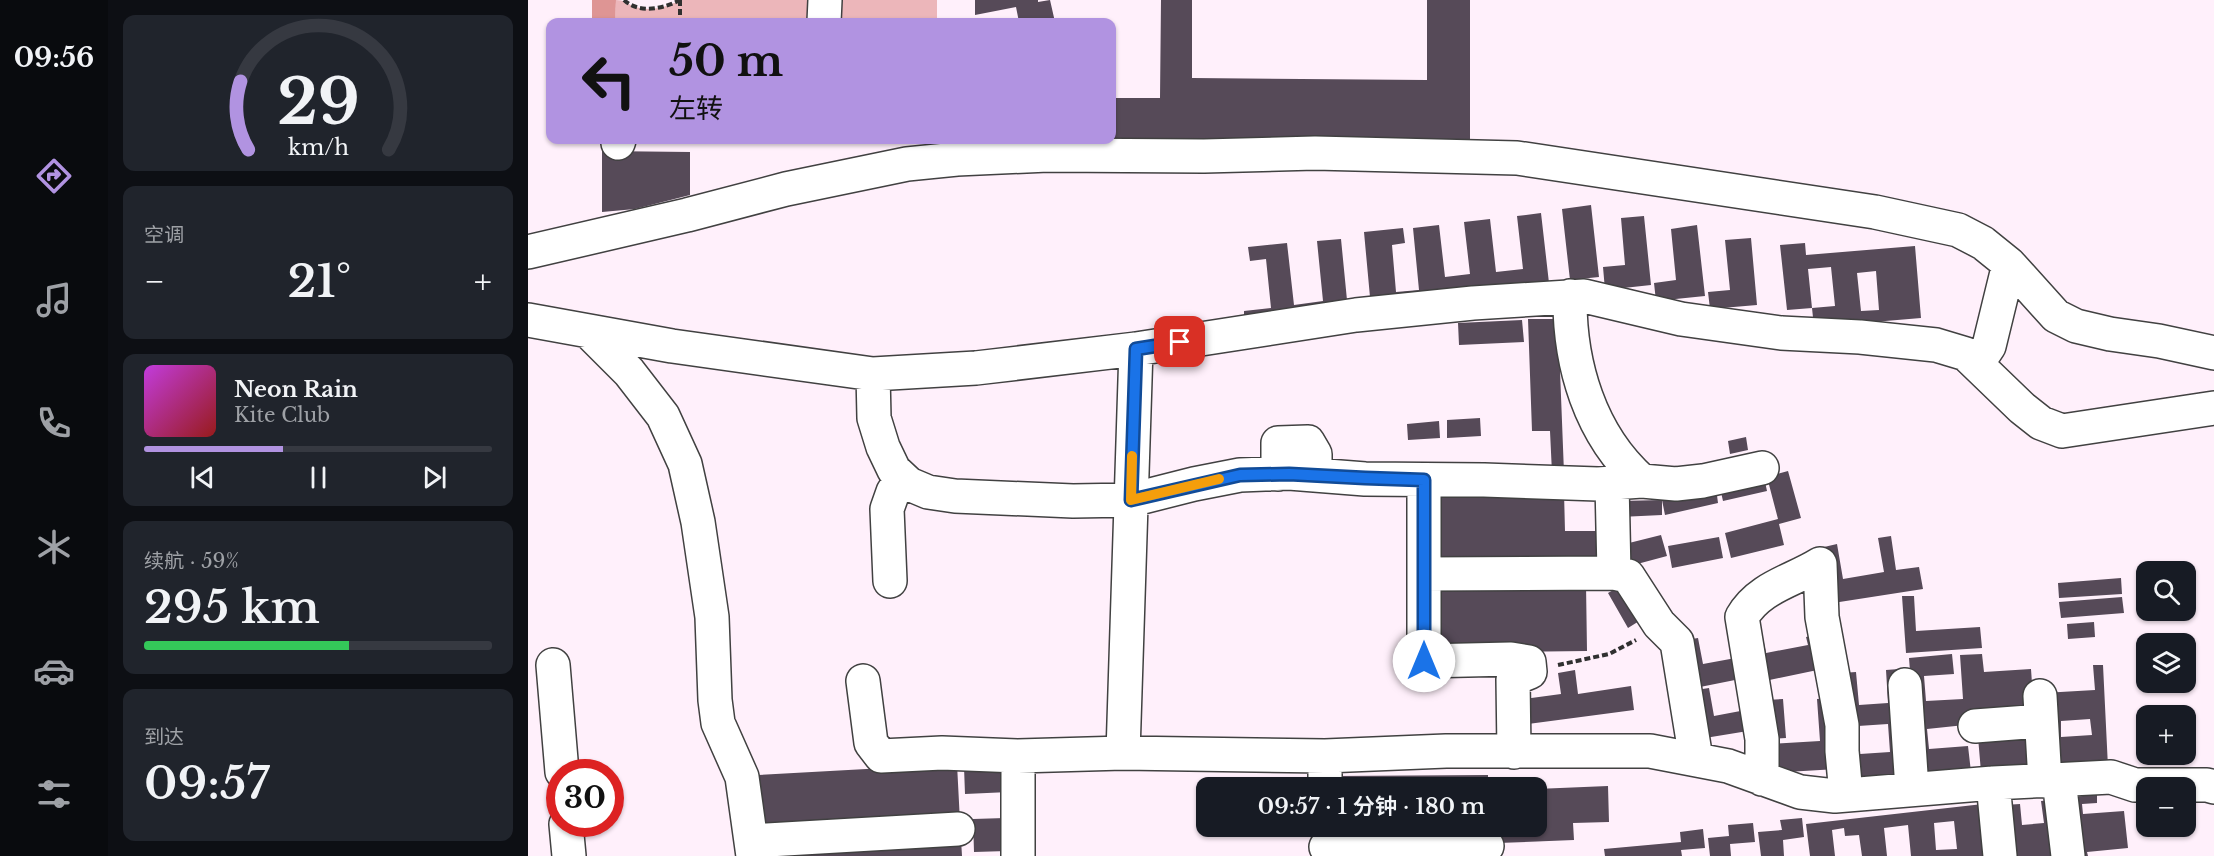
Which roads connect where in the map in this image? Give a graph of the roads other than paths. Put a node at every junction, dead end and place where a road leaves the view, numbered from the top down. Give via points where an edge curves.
1 (528, 252) edge
2 (2008, 264) junction
3 (1570, 296) junction
4 (528, 320) edge
5 (590, 332) junction
6 (1136, 349) junction
7 (2214, 353) edge
8 (1977, 364) junction
9 (873, 374) junction
10 (2214, 408) edge
11 (1762, 468) dead end
12 (902, 478) junction
13 (1424, 480) junction
14 (1627, 482) junction
15 (1131, 500) junction
16 (1614, 573) junction
17 (1424, 574) junction
18 (890, 581) dead end
19 (553, 665) dead end
20 (863, 681) dead end
21 (1905, 685) dead end
22 (1975, 726) dead end
23 (1514, 752) junction
24 (1123, 753) junction
25 (1018, 756) junction
26 (561, 759) edge
27 (1696, 759) junction
28 (1325, 772) edge
29 (1762, 779) junction
30 (2052, 780) junction
31 (1993, 783) junction
32 (2214, 787) edge
33 (1911, 789) junction
34 (1846, 794) junction
35 (958, 829) dead end
36 (567, 837) edge
37 (1326, 843) edge
38 (1487, 846) dead end
39 (752, 849) edge
40 (569, 856) edge
41 (1018, 856) edge
42 (2000, 856) edge
43 (2068, 856) edge

1 - 2 street via 786,189 908,164 1048,155 1315,153 1517,158 1875,213 1958,231 1983,243
2 - 7 street via 2056,316 2076,326
2 - 8 street via 1989,346
3 - 6 street via 1356,315
3 - 8 street via 1681,319 1781,333 1936,345 1966,354
3 - 14 street via 1569,325 1583,387 1596,423 1628,469
4 - 5 street
5 - 9 street
5 - 39 street via 629,372 663,416 685,464 712,616 718,723 742,777
6 - 9 street via 976,369
6 - 15 street
8 - 10 street via 2041,423 2062,431
9 - 12 street via 874,418 883,447
11 - 14 street via 1676,484
12 - 15 street via 928,492 955,496
12 - 18 street via 887,509
13 - 14 street
13 - 15 street via 1240,475
13 - 17 street
14 - 16 street
15 - 24 street
16 - 17 street
16 - 27 street via 1628,576 1659,624 1677,642
17 - 23 street via 1424,661 1529,662 1530,672 1513,679
19 - 26 street
20 - 25 street via 870,743 881,756
21 - 33 street
22 - 30 street via 2041,709
23 - 27 street via 1650,751
23 - 28 street via 1446,751
24 - 25 street
24 - 28 street
25 - 41 street
27 - 29 street
29 - 34 street via 1800,792
29 - 34 street via 1762,739 1742,617 1761,594 1820,564 1822,617 1842,725
30 - 31 street
30 - 32 street via 2110,777 2135,785
30 - 43 street
31 - 33 street
31 - 42 street
33 - 34 street
35 - 39 street
36 - 40 street
37 - 38 street

